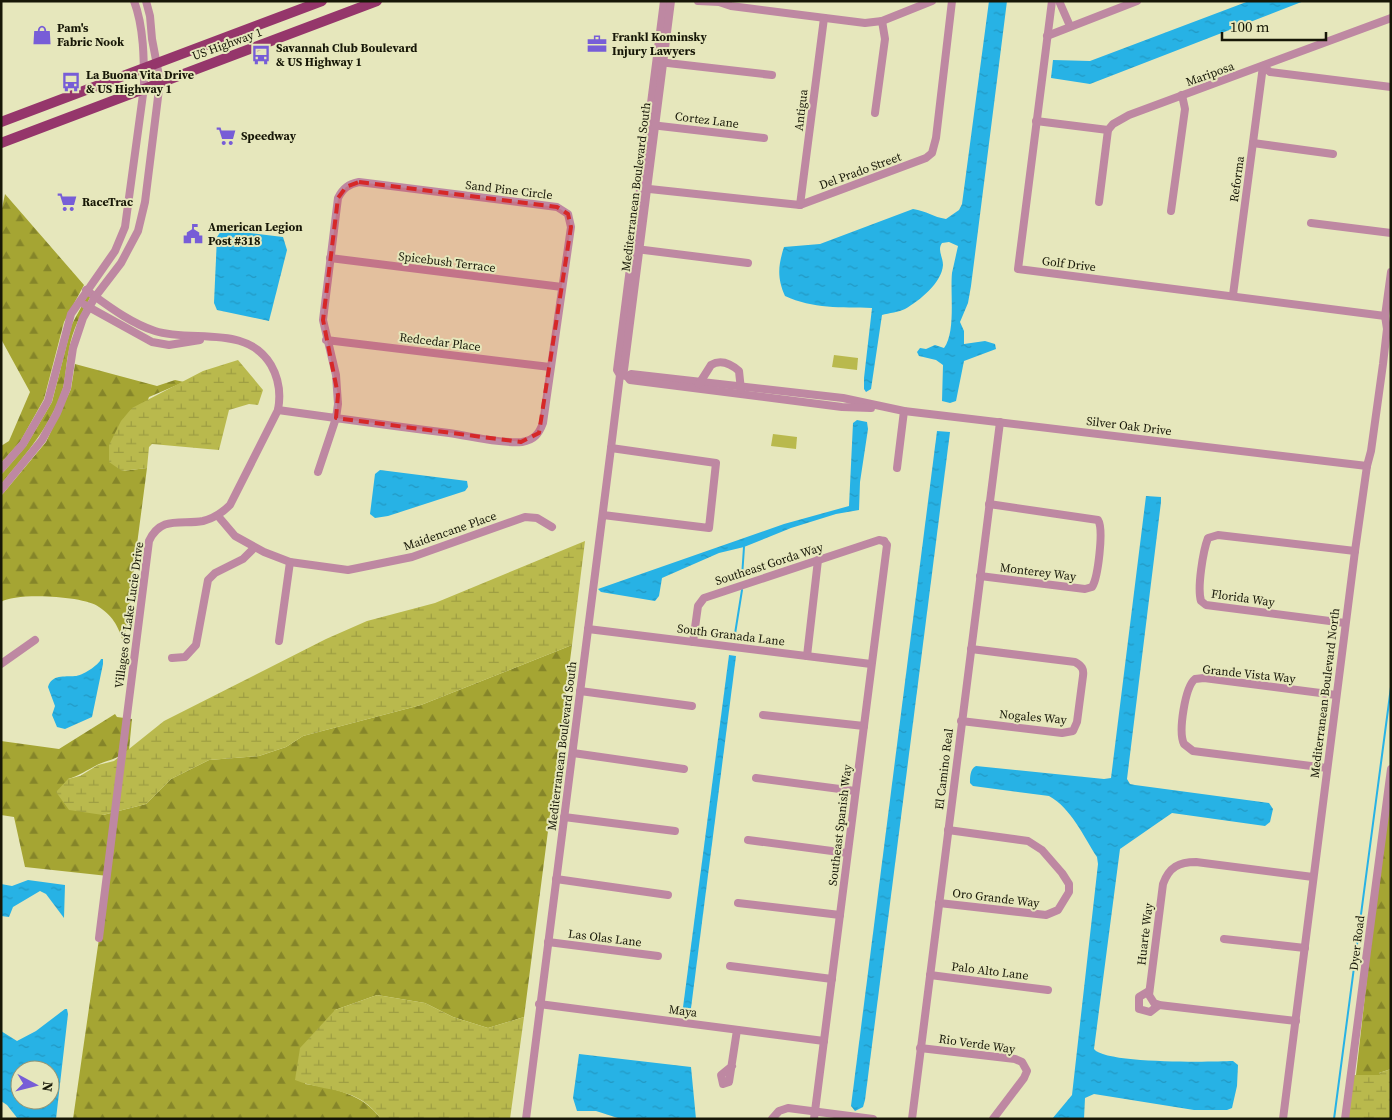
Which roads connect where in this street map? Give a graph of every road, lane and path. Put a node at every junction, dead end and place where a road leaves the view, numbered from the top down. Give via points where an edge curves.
1 (134, 1) edge
2 (146, 1) edge
3 (322, 1) edge
4 (377, 1) edge
5 (664, 1) edge
6 (671, 1) edge
7 (698, 1) edge
8 (932, 1) edge
9 (952, 1) edge
10 (1052, 1) edge
11 (1059, 1) edge
12 (1137, 1) edge
13 (716, 2) edge
14 (824, 18) junction
15 (1391, 18) edge
16 (882, 21) junction
17 (1070, 26) junction
18 (1047, 36) junction
19 (660, 62) junction
20 (158, 63) junction
21 (1263, 66) junction
22 (144, 68) junction
23 (772, 75) dead end
24 (160, 81) junction
25 (144, 87) junction
26 (1391, 87) edge
27 (1182, 95) junction
28 (875, 114) dead end
29 (1036, 121) junction
30 (1, 122) edge
31 (652, 125) junction
32 (1108, 130) junction
33 (764, 138) dead end
34 (1, 143) edge
35 (1253, 143) junction
36 (1333, 154) dead end
37 (644, 188) junction
38 (1099, 202) dead end
39 (800, 205) junction
40 (1171, 211) dead end
41 (1310, 223) dead end
42 (1391, 233) edge
43 (636, 249) junction
44 (330, 258) junction
45 (748, 263) dead end
46 (1391, 272) edge
47 (562, 287) junction
48 (86, 290) junction
49 (1233, 295) junction
50 (95, 297) junction
51 (79, 302) junction
52 (89, 308) junction
53 (1385, 316) junction
54 (220, 338) junction
55 (326, 340) junction
56 (550, 367) junction
57 (624, 376) junction
58 (699, 385) junction
59 (741, 386) junction
60 (741, 394) junction
61 (888, 408) junction
62 (278, 410) junction
63 (904, 411) junction
64 (336, 418) junction
65 (1000, 422) junction
66 (611, 448) junction
67 (1367, 466) junction
68 (897, 468) dead end
69 (1, 469) edge
70 (318, 472) dead end
71 (1, 490) edge
72 (989, 504) junction
73 (603, 515) junction
74 (218, 516) junction
75 (552, 526) dead end
76 (886, 538) joint
77 (254, 548) junction
78 (1354, 551) junction
79 (818, 560) junction
80 (290, 562) junction
81 (980, 576) junction
82 (1345, 623) junction
83 (588, 629) junction
84 (35, 640) dead end
85 (279, 641) dead end
86 (693, 642) junction
87 (971, 649) junction
88 (807, 656) junction
89 (172, 658) dead end
90 (1, 664) edge
91 (872, 664) junction
92 (580, 691) junction
93 (1336, 695) junction
94 (692, 706) dead end
95 (763, 715) dead end
96 (961, 721) junction
97 (864, 726) junction
98 (573, 754) junction
99 (684, 768) dead end
100 (1327, 768) junction
101 (1391, 769) edge
102 (756, 778) dead end
103 (855, 791) junction
104 (564, 817) junction
105 (948, 830) junction
106 (675, 831) dead end
107 (748, 840) dead end
108 (848, 853) junction
109 (1313, 877) junction
110 (556, 879) junction
111 (668, 894) dead end
112 (738, 902) dead end
113 (939, 903) junction
114 (840, 914) junction
115 (99, 938) dead end
116 (1224, 939) dead end
117 (548, 942) junction
118 (1305, 948) junction
119 (658, 956) dead end
120 (730, 966) dead end
121 (930, 975) junction
122 (832, 979) junction
123 (1048, 990) dead end
124 (1149, 991) junction
125 (540, 1004) junction
126 (1159, 1005) junction
127 (1296, 1021) junction
128 (737, 1030) junction
129 (824, 1041) junction
130 (920, 1048) junction
131 (732, 1066) dead end
132 (814, 1115) edge
133 (526, 1119) edge
134 (772, 1119) edge
135 (873, 1119) edge
136 (912, 1119) edge
137 (993, 1119) edge
138 (1283, 1119) edge
139 (1345, 1119) edge

1 - 22 street
2 - 20 street
3 - 20 main road, US Highway 1
4 - 24 main road, US Highway 1
5 - 19 street, Mediterranean Boulevard South
6 - 19 street, Mediterranean Boulevard South
7 - 13 street
8 - 16 street
9 - 39 street, Del Prado Street via 932,154
10 - 18 street, Golf Drive
11 - 17 street
12 - 17 street
13 - 14 street
14 - 16 street via 865,23
14 - 39 street, Antigua
15 - 21 street, Mariposa
16 - 28 street via 885,39
17 - 18 street
18 - 29 street, Golf Drive
19 - 23 street
19 - 31 street, Mediterranean Boulevard South
20 - 22 main road, US Highway 1
20 - 24 street
21 - 26 street via 1270,72
21 - 27 street, Mariposa
21 - 35 street, Reforma
22 - 25 street
22 - 30 main road, US Highway 1
24 - 25 main road, US Highway 1
24 - 50 street via 145,202 138,231 121,263
25 - 34 main road, US Highway 1
25 - 48 street via 125,227 115,251
27 - 32 street, Mariposa via 1130,115
27 - 40 street via 1185,109
29 - 32 street
29 - 49 street, Golf Drive via 1018,269
31 - 33 street, Cortez Lane
31 - 37 street, Mediterranean Boulevard South
32 - 38 street
35 - 36 street
35 - 49 street, Reforma
37 - 39 street, Del Prado Street
37 - 43 street, Mediterranean Boulevard South
41 - 42 street
43 - 45 street
43 - 57 street, Mediterranean Boulevard South
44 - 47 street, Spicebush Terrace
44 - 47 street, Sand Pine Circle via 338,198 346,187 359,182 563,209 568,214 571,228
44 - 55 street, Sand Pine Circle via 323,320
46 - 53 street, Mediterranean Boulevard North
47 - 56 street, Sand Pine Circle
48 - 50 street
48 - 51 street
49 - 53 street, Golf Drive
50 - 52 street
50 - 54 street via 153,330 170,335
51 - 52 street
51 - 69 street via 68,323 48,400 23,444
52 - 54 street via 152,342 168,345
52 - 71 street via 75,340 67,388 57,413 42,440
53 - 67 street, Mediterranean Boulevard North via 1387,329 1383,364
54 - 62 street via 246,343 266,358 278,382
55 - 56 street, Redcedar Place
55 - 64 street, Sand Pine Circle via 337,384
56 - 64 street, Sand Pine Circle via 543,423 539,433 526,441
57 - 58 street, Silver Oak Drive via 630,380
57 - 66 street, Mediterranean Boulevard South
58 - 59 street, Silver Oak Drive
58 - 59 street via 711,365 720,362 739,371
58 - 60 street, Silver Oak Drive
59 - 60 street
59 - 61 street, Silver Oak Drive via 844,398
60 - 61 street, Silver Oak Drive via 842,407
61 - 63 street, Silver Oak Drive
62 - 64 street, Sand Pine Circle
62 - 74 street via 238,493
63 - 65 street, Silver Oak Drive
63 - 68 street
64 - 70 street
65 - 67 street, Silver Oak Drive
65 - 72 street, El Camino Real
66 - 73 street, Mediterranean Boulevard South
66 - 73 street via 716,463 709,528
67 - 78 street, Mediterranean Boulevard North
72 - 81 street, El Camino Real
72 - 81 street, Monterey Way via 1098,520 1102,530 1092,587 1084,590
73 - 83 street, Mediterranean Boulevard South
74 - 77 street, Maidencane Place via 234,536
74 - 115 street, Villages of Lake Lucie Drive via 198,522 167,523 156,529 149,541
75 - 80 street, Maidencane Place via 537,518 525,517 412,557 348,570
76 - 79 street, Southeast Gorda Way
76 - 91 street, Southeast Spanish Way
77 - 80 street, Maidencane Place
77 - 89 street via 243,559 208,580 196,645 185,657
78 - 82 street, Mediterranean Boulevard North
78 - 82 street, Florida Way via 1211,535 1206,542 1200,591 1201,601 1209,606
79 - 86 street, Southeast Gorda Way via 704,598 698,606
79 - 88 street
80 - 85 street
81 - 87 street, El Camino Real
82 - 93 street, Mediterranean Boulevard North
83 - 86 street, South Granada Lane
83 - 92 street, Mediterranean Boulevard South
84 - 90 street
86 - 88 street, South Granada Lane
87 - 96 street, El Camino Real
87 - 96 street, Nogales Way via 1075,662 1084,670 1080,704 1076,727 1069,733
88 - 91 street, South Granada Lane
91 - 97 street, Southeast Spanish Way
92 - 94 street
92 - 98 street, Mediterranean Boulevard South
93 - 100 street, Mediterranean Boulevard North
93 - 100 street, Grande Vista Way via 1195,679 1188,686 1181,732 1184,744 1194,751
95 - 97 street
96 - 105 street, El Camino Real
97 - 103 street, Southeast Spanish Way
98 - 99 street
98 - 104 street, Mediterranean Boulevard South
100 - 109 street, Mediterranean Boulevard North
101 - 139 street, Dyer Road
102 - 103 street
103 - 108 street, Southeast Spanish Way
104 - 106 street
104 - 110 street, Mediterranean Boulevard South
105 - 113 street, El Camino Real
105 - 113 street, Oro Grande Way via 1034,844 1062,873 1069,884 1069,892 1058,910 1046,915
107 - 108 street
108 - 114 street, Southeast Spanish Way
109 - 118 street, Mediterranean Boulevard North
109 - 124 street, Huarte Way via 1196,862 1172,868 1163,884
110 - 111 street
110 - 117 street, Mediterranean Boulevard South
112 - 114 street
113 - 121 street, El Camino Real
114 - 122 street, Southeast Spanish Way
116 - 118 street
117 - 119 street, Las Olas Lane
117 - 125 street, Mediterranean Boulevard South
118 - 127 street, Mediterranean Boulevard North
120 - 122 street
121 - 123 street, Palo Alto Lane
121 - 130 street, El Camino Real
122 - 129 street, Southeast Spanish Way
124 - 126 street via 1150,999
124 - 126 street, Huarte Way via 1139,997 1139,1009 1150,1012
125 - 128 street, Maya
125 - 133 street, Mediterranean Boulevard South
126 - 127 street
127 - 138 street, Mediterranean Boulevard North
128 - 129 street, Maya
128 - 131 street
129 - 132 street, Southeast Spanish Way
130 - 136 street, El Camino Real
130 - 137 street, Rio Verde Way via 1022,1062 1030,1071
132 - 134 street via 784,1109
132 - 135 street

